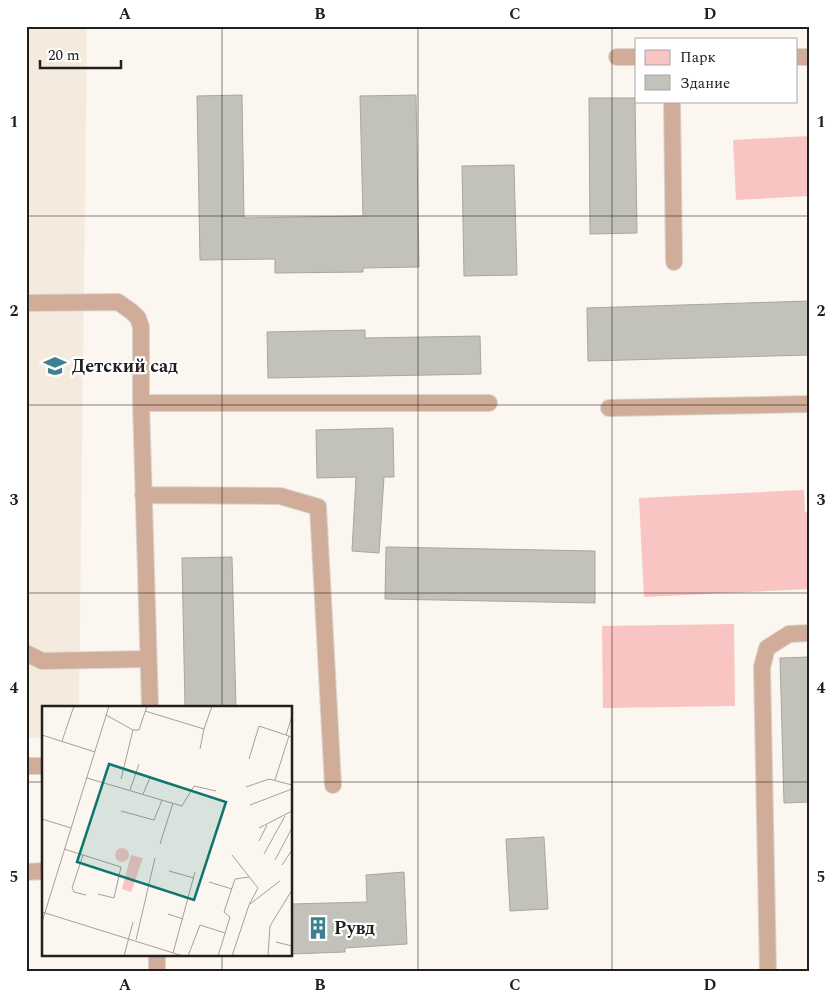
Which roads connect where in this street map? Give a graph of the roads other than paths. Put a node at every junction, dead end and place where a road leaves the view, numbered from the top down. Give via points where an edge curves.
1 (617, 57) dead end
2 (635, 57) edge
3 (672, 102) edge
4 (674, 262) dead end
5 (26, 303) edge
6 (141, 403) junction
7 (489, 403) dead end
8 (809, 404) edge
9 (609, 408) dead end
10 (143, 495) junction
11 (809, 633) edge
12 (26, 653) edge
13 (148, 659) junction
14 (150, 706) edge
15 (26, 766) edge
16 (42, 766) edge
17 (333, 785) dead end
18 (42, 871) edge
19 (26, 872) edge
20 (157, 956) edge
21 (157, 972) edge
22 (768, 972) edge
23 (781, 972) edge

1 - 2 lane
3 - 4 lane
5 - 6 lane via 118,302 132,312 141,327
6 - 7 lane
6 - 10 lane
8 - 9 lane
10 - 13 lane
10 - 17 lane via 280,496 318,507
11 - 22 lane via 789,634 767,648 762,667
12 - 13 lane via 42,661
13 - 14 lane
15 - 16 lane
18 - 19 lane
20 - 21 lane
22 - 23 lane

